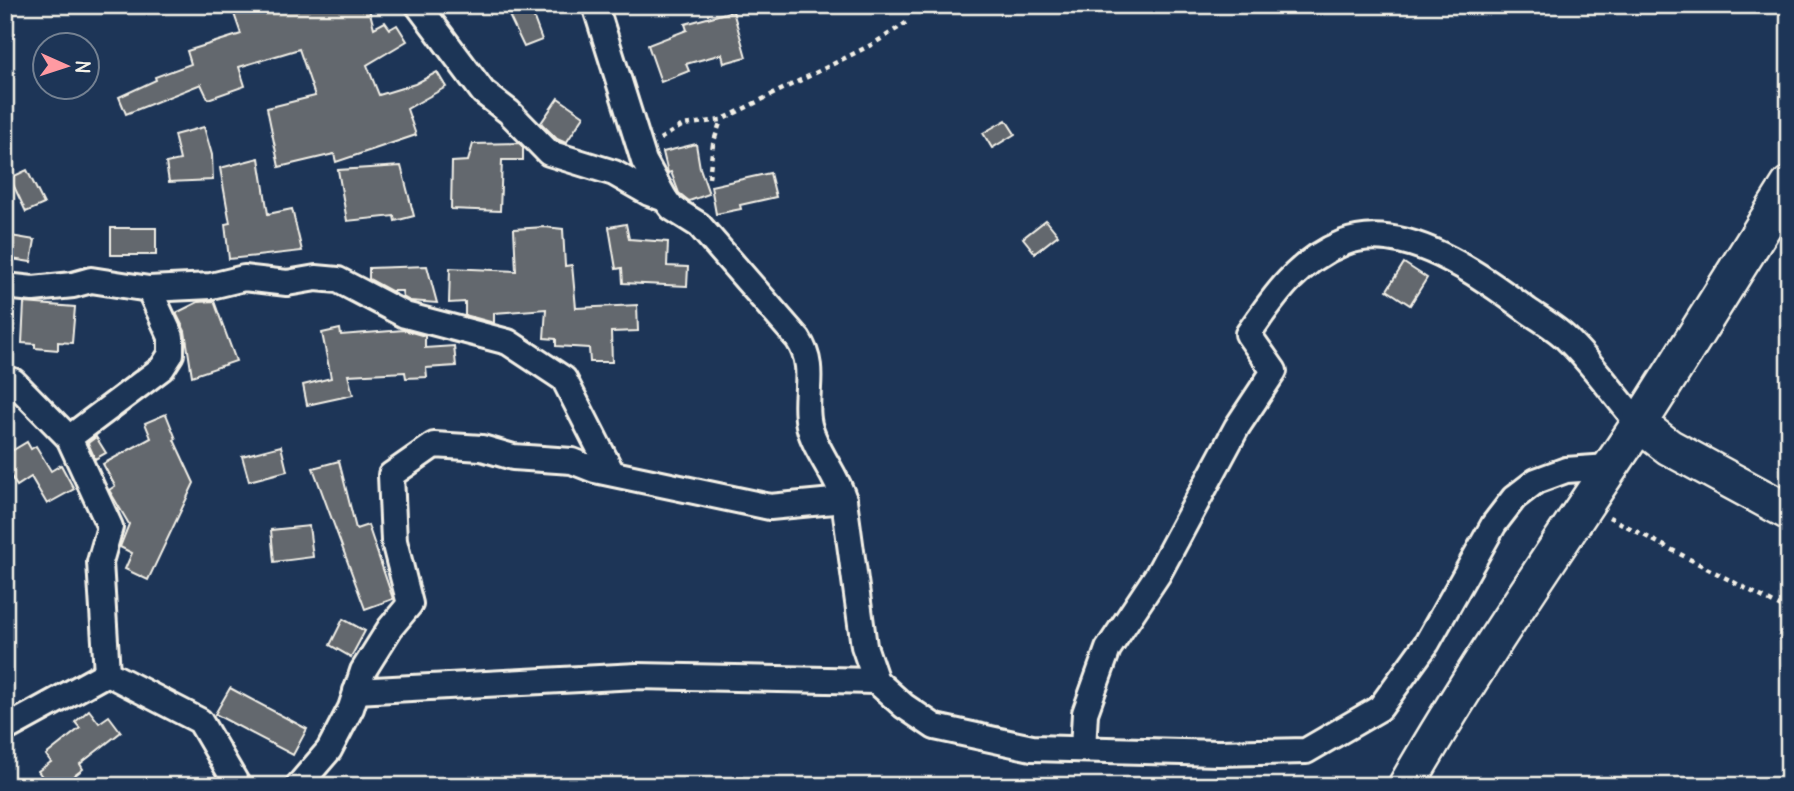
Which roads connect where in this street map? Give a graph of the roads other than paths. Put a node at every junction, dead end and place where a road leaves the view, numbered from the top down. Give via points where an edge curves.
1 (418, 5) edge
2 (595, 5) edge
3 (1789, 185) edge
4 (665, 199) junction
5 (5, 286) edge
6 (149, 289) junction
7 (5, 378) edge
8 (1639, 424) junction
9 (69, 438) junction
10 (1609, 467) junction
11 (611, 471) junction
12 (844, 500) junction
13 (1789, 512) edge
14 (107, 673) junction
15 (876, 681) junction
16 (356, 691) junction
17 (5, 729) edge
18 (1083, 748) junction
19 (237, 786) edge
20 (298, 786) edge
21 (1406, 786) edge

1 - 4 street via 483,92 549,153 614,173
2 - 4 street via 644,160
3 - 8 main road
4 - 12 street via 699,225 804,348 809,427
5 - 6 street via 33,289 91,280
6 - 9 street via 171,337 171,354 162,368
6 - 11 street via 211,286 244,278 287,283 338,280 405,315 508,342 564,379
7 - 9 street
8 - 10 main road
8 - 13 main road via 1669,447
8 - 18 street via 1569,341 1456,261 1422,247 1375,238 1345,243 1308,262 1279,288 1248,334 1273,371 1237,427 1158,574 1108,649 1085,713
9 - 14 street via 110,527 100,562
10 - 18 street via 1566,470 1536,481 1514,498 1494,524 1427,643 1380,708 1306,751
10 - 21 main road
11 - 12 street via 770,507
11 - 16 street via 572,461 434,445 391,475 394,541 410,604 376,650
12 - 15 street via 863,646
14 - 17 street
14 - 19 street via 200,721
15 - 16 street via 637,676
15 - 18 street via 935,727 1032,748
16 - 20 street via 329,750

